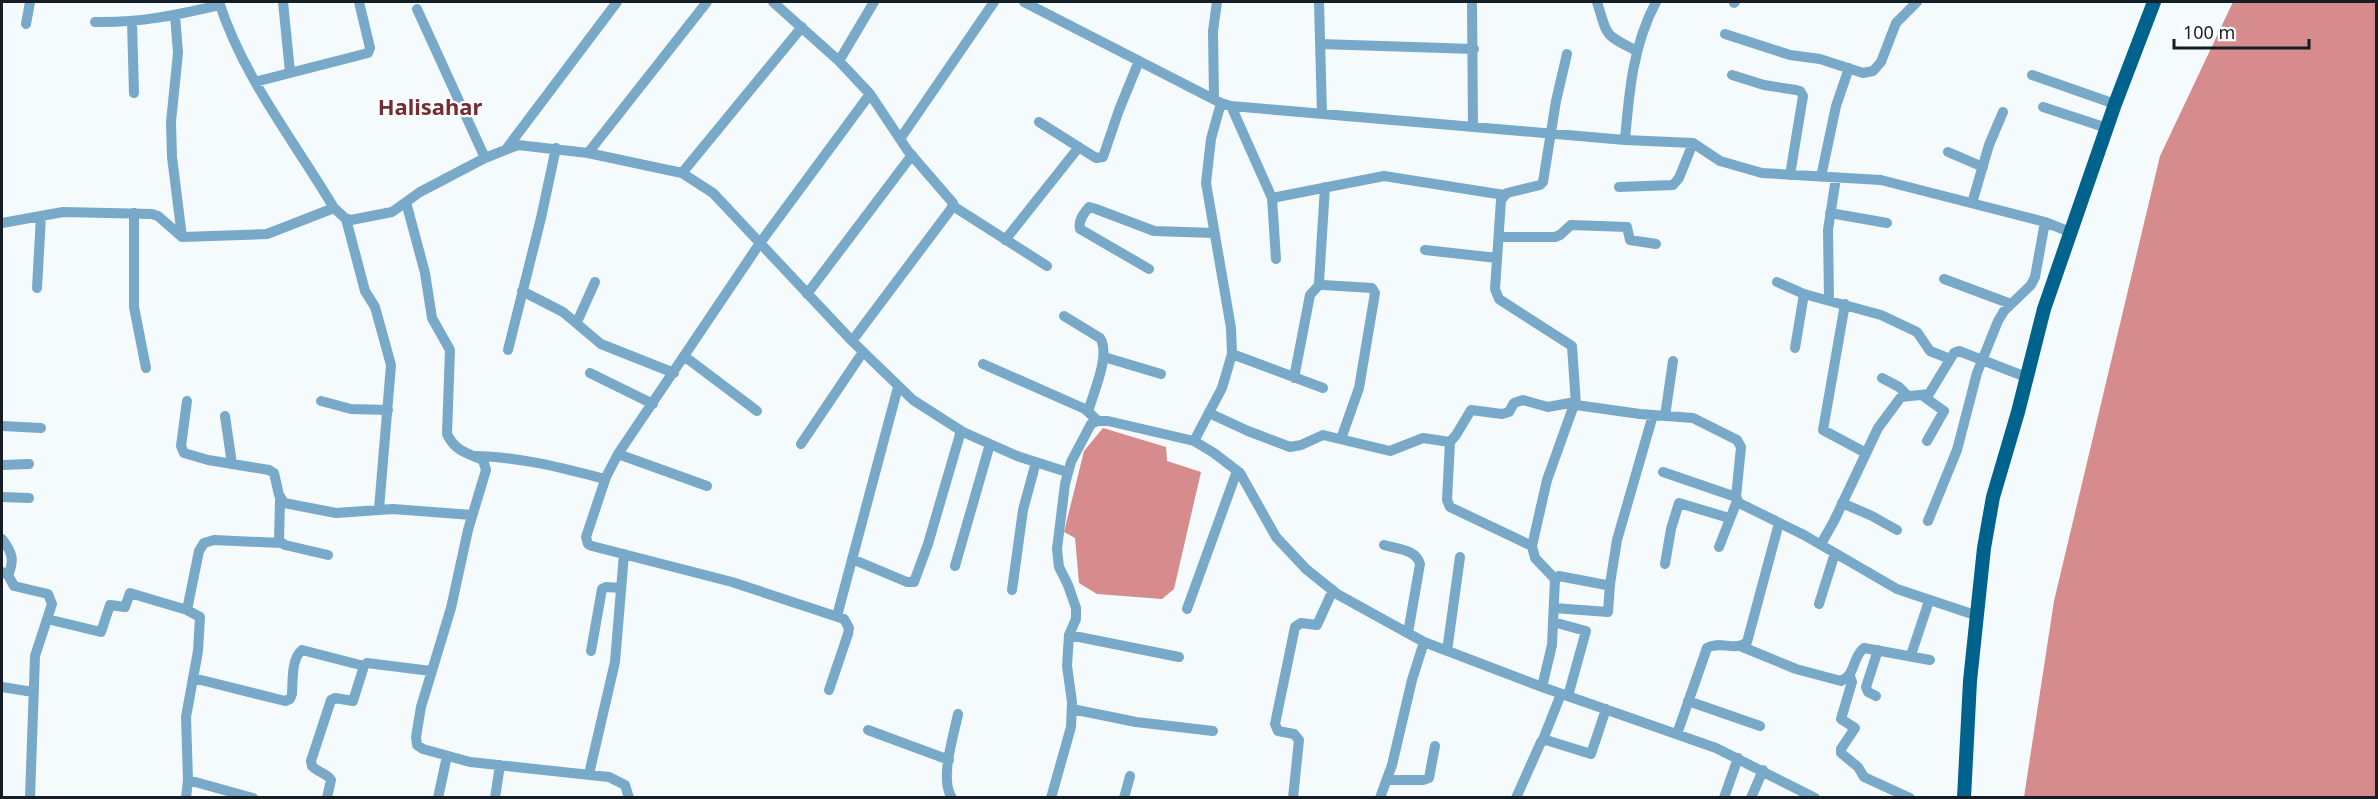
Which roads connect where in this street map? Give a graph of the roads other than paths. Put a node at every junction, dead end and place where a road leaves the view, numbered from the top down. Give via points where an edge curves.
1 (30, 2) edge
2 (283, 2) edge
3 (359, 2) edge
4 (617, 2) edge
5 (707, 2) edge
6 (774, 2) edge
7 (874, 2) edge
8 (994, 2) edge
9 (1024, 2) edge
10 (1217, 2) edge
11 (1319, 2) edge
12 (1472, 2) edge
13 (1597, 2) edge
14 (1656, 2) edge
15 (1917, 2) edge
16 (2154, 2) edge
17 (220, 3) edge
18 (417, 9) dead end
19 (176, 15) junction
20 (95, 22) dead end
21 (132, 22) junction
22 (26, 24) dead end
23 (802, 27) junction
24 (1725, 33) dead end
25 (1320, 44) junction
26 (1474, 49) junction
27 (1637, 51) junction
28 (1567, 54) dead end
29 (839, 61) junction
30 (1139, 61) junction
31 (1849, 68) junction
32 (290, 72) junction
33 (1732, 75) dead end
34 (2032, 75) dead end
35 (255, 82) junction
36 (134, 93) dead end
37 (870, 94) junction
38 (1222, 103) junction
39 (2115, 104) junction
40 (2043, 107) dead end
41 (2003, 112) dead end
42 (1322, 114) junction
43 (1039, 122) dead end
44 (1473, 127) junction
45 (2107, 128) junction
46 (1551, 134) junction
47 (900, 139) junction
48 (1625, 140) junction
49 (1694, 143) junction
50 (1079, 147) junction
51 (507, 148) junction
52 (556, 148) junction
53 (1948, 152) dead end
54 (588, 153) junction
55 (912, 155) junction
56 (485, 158) junction
57 (1983, 167) junction
58 (681, 173) junction
59 (1790, 175) junction
60 (1821, 177) junction
61 (1836, 177) junction
62 (1325, 187) junction
63 (1620, 187) dead end
64 (1504, 195) junction
65 (1272, 198) junction
66 (406, 202) junction
67 (1972, 203) junction
68 (953, 206) junction
69 (334, 208) junction
70 (134, 213) junction
71 (1830, 213) junction
72 (41, 216) junction
73 (346, 219) junction
74 (2045, 222) junction
75 (2, 223) edge
76 (1887, 223) dead end
77 (2070, 232) junction
78 (1214, 233) junction
79 (182, 237) junction
80 (1499, 237) junction
81 (1005, 240) junction
82 (760, 243) junction
83 (1656, 244) dead end
84 (1425, 250) dead end
85 (1497, 258) junction
86 (1276, 259) dead end
87 (1047, 266) dead end
88 (1149, 269) dead end
89 (1944, 279) dead end
90 (595, 282) dead end
91 (1777, 282) dead end
92 (1320, 284) junction
93 (37, 288) dead end
94 (522, 291) junction
95 (807, 294) junction
96 (1804, 294) junction
97 (1829, 300) junction
98 (1845, 304) junction
99 (2011, 304) junction
100 (1065, 316) dead end
101 (577, 322) junction
102 (852, 341) junction
103 (1795, 348) dead end
104 (508, 350) dead end
105 (863, 352) junction
106 (1232, 354) junction
107 (684, 356) junction
108 (1104, 357) junction
109 (1950, 359) junction
110 (1672, 361) dead end
111 (1983, 361) junction
112 (983, 364) dead end
113 (146, 368) dead end
114 (590, 373) dead end
115 (674, 373) junction
116 (1161, 374) dead end
117 (2026, 377) junction
118 (1294, 378) junction
119 (1882, 378) dead end
120 (898, 387) junction
121 (1323, 388) dead end
122 (1907, 395) junction
123 (1923, 396) junction
124 (187, 401) dead end
125 (321, 401) dead end
126 (1575, 402) junction
127 (653, 404) junction
128 (388, 410) junction
129 (757, 411) dead end
130 (1088, 412) junction
131 (1209, 413) junction
132 (1653, 415) junction
133 (225, 416) dead end
134 (1665, 416) junction
135 (1098, 421) junction
136 (2, 426) edge
137 (41, 428) dead end
138 (961, 430) junction
139 (1341, 439) junction
140 (1194, 441) junction
141 (1927, 441) dead end
142 (1450, 442) junction
143 (801, 444) dead end
144 (990, 444) junction
145 (1866, 453) junction
146 (618, 454) junction
147 (473, 456) junction
148 (1036, 462) junction
149 (29, 464) dead end
150 (232, 464) junction
151 (2, 465) edge
152 (1237, 471) junction
153 (1067, 472) junction
154 (1663, 472) dead end
155 (605, 479) junction
156 (707, 486) dead end
157 (2, 496) edge
158 (29, 498) dead end
159 (1736, 499) junction
160 (280, 500) junction
161 (1842, 503) junction
162 (379, 509) junction
163 (472, 515) junction
164 (1729, 518) junction
165 (1928, 521) dead end
166 (1779, 523) junction
167 (1897, 530) dead end
168 (2, 539) edge
169 (281, 543) junction
170 (1821, 544) junction
171 (1384, 545) dead end
172 (1532, 546) junction
173 (1719, 547) dead end
174 (1835, 553) junction
175 (624, 554) junction
176 (328, 555) dead end
177 (1460, 557) dead end
178 (852, 559) junction
179 (1665, 564) dead end
180 (955, 566) dead end
181 (5, 573) edge
182 (1555, 579) junction
183 (1610, 584) junction
184 (621, 588) junction
185 (1012, 590) dead end
186 (1333, 590) junction
187 (1929, 601) junction
188 (1819, 604) dead end
189 (1554, 608) junction
190 (1187, 609) dead end
191 (187, 610) junction
192 (837, 616) junction
193 (1978, 616) junction
194 (47, 619) junction
195 (1553, 622) junction
196 (1408, 633) junction
197 (1069, 635) junction
198 (1425, 642) junction
199 (1740, 646) junction
200 (1878, 650) junction
201 (591, 651) dead end
202 (1448, 651) junction
203 (1911, 655) junction
204 (1179, 657) dead end
205 (1930, 660) dead end
206 (364, 666) junction
207 (431, 671) junction
208 (1850, 676) junction
209 (193, 678) junction
210 (2, 687) edge
211 (1542, 687) junction
212 (829, 690) dead end
213 (33, 692) junction
214 (1564, 695) junction
215 (1876, 696) dead end
216 (1688, 701) junction
217 (1072, 709) junction
218 (1606, 710) junction
219 (958, 714) dead end
220 (1760, 726) dead end
221 (868, 730) dead end
222 (1213, 731) dead end
223 (1677, 734) junction
224 (1542, 742) junction
225 (1435, 746) dead end
226 (447, 756) junction
227 (1738, 758) junction
228 (949, 760) junction
229 (500, 765) junction
230 (1763, 770) junction
231 (589, 774) junction
232 (1130, 776) dead end
233 (188, 780) junction
234 (1387, 780) junction
235 (1810, 796) edge
236 (30, 798) edge
237 (186, 798) edge
238 (253, 798) edge
239 (327, 798) edge
240 (438, 798) edge
241 (495, 798) edge
242 (629, 798) edge
243 (952, 798) edge
244 (1051, 798) edge
245 (1124, 798) edge
246 (1293, 798) edge
247 (1380, 798) edge
248 (1516, 798) edge
249 (1724, 798) edge
250 (1751, 798) edge
251 (1910, 798) edge
252 (1964, 798) edge

1 - 22 street
2 - 32 street
3 - 32 street via 368,53
4 - 51 street
5 - 54 street
6 - 23 street
7 - 29 street
8 - 47 street
9 - 30 street
10 - 38 street via 1213,31
11 - 25 street
12 - 26 street
13 - 27 street via 1610,38
14 - 27 street
15 - 31 street via 1896,23 1878,67 1863,73
16 - 39 main road
17 - 19 street
17 - 35 street via 235,47
18 - 56 street
19 - 21 street
19 - 79 street via 171,122
20 - 21 street
21 - 36 street
23 - 29 street
23 - 58 street
24 - 31 street via 1790,55
25 - 26 street
25 - 42 street
26 - 44 street
27 - 48 street
28 - 46 street
29 - 37 street
30 - 38 street
30 - 50 street via 1103,157 1096,158
31 - 60 street via 1836,106
32 - 35 street
33 - 59 street via 1800,91 1803,96
34 - 39 street
35 - 69 street
37 - 47 street
37 - 82 street
38 - 42 street
38 - 65 street
38 - 78 street via 1211,139 1206,183
39 - 45 main road
40 - 45 street
41 - 57 street
42 - 44 street
43 - 50 street
44 - 46 street
45 - 77 main road
46 - 48 street
46 - 64 street via 1542,184
47 - 55 street
48 - 49 street
49 - 59 street via 1720,161 1762,173
49 - 63 street via 1672,185
50 - 81 street
51 - 52 street
51 - 56 street
52 - 54 street
52 - 94 street
53 - 57 street
54 - 58 street
55 - 68 street
55 - 95 street
56 - 66 street
57 - 67 street
58 - 82 street via 713,193
59 - 60 street
60 - 61 street
61 - 67 street via 1881,180
61 - 71 street
62 - 64 street via 1392,177
62 - 65 street
62 - 92 street
64 - 80 street
65 - 86 street
66 - 73 street via 392,212
66 - 147 street via 425,273 432,318 450,350 447,434 459,450
67 - 74 street
68 - 81 street
68 - 102 street
69 - 73 street
69 - 79 street via 267,234
70 - 72 street via 63,212
70 - 79 street via 156,215
70 - 113 street via 134,307
71 - 76 street
71 - 97 street
72 - 75 street
72 - 93 street
73 - 128 street via 365,291 375,307 391,365
74 - 77 street
74 - 99 street via 2035,277
77 - 117 main road
78 - 88 street via 1154,231 1089,207 1084,212 1080,230
78 - 106 street
80 - 83 street via 1555,237 1570,225 1602,225 1627,227 1630,240
80 - 85 street
81 - 87 street
82 - 95 street
82 - 107 street
84 - 85 street
85 - 126 street via 1495,289 1499,298 1572,346
89 - 99 street
90 - 101 street
91 - 96 street
92 - 118 street via 1310,295
92 - 139 street via 1372,288 1376,292 1359,388
94 - 101 street
94 - 104 street
95 - 102 street
96 - 97 street
96 - 103 street
97 - 98 street
98 - 109 street via 1917,332 1930,351
98 - 145 street via 1823,430
99 - 111 street via 1998,321
100 - 108 street via 1100,338
101 - 115 street via 601,344
102 - 105 street
105 - 120 street
105 - 143 street
106 - 118 street
106 - 131 street via 1222,388
107 - 115 street
107 - 129 street
108 - 116 street
108 - 130 street
109 - 111 street via 1959,351
109 - 123 street via 1929,394
110 - 134 street
111 - 117 street
111 - 165 street via 1957,450
112 - 130 street
114 - 127 street
115 - 127 street
117 - 193 main road via 1989,510
118 - 121 street
119 - 122 street
120 - 138 street
120 - 178 street
122 - 123 street
122 - 145 street via 1901,397 1878,428
123 - 141 street via 1944,411
124 - 150 street via 182,450
125 - 128 street via 351,409
126 - 132 street via 1580,406
126 - 142 street via 1548,406 1523,400 1514,402 1509,412 1502,414 1471,410
126 - 172 street via 1547,480
127 - 146 street
128 - 162 street
130 - 135 street
131 - 139 street via 1290,447 1323,435
131 - 140 street
132 - 134 street
132 - 183 street via 1617,540
133 - 150 street
134 - 159 street via 1693,418 1740,443
135 - 140 street
135 - 153 street via 1091,424
136 - 137 street
138 - 144 street
138 - 178 street via 914,582
139 - 142 street via 1390,451 1423,438
140 - 152 street
142 - 172 street via 1450,507
144 - 148 street
144 - 180 street
145 - 161 street
146 - 155 street
146 - 156 street
147 - 155 street via 541,462
147 - 163 street via 483,460 486,470
148 - 153 street
148 - 185 street via 1023,510
149 - 151 street
150 - 160 street via 272,471
152 - 186 street via 1276,537 1306,569
152 - 190 street
153 - 197 street via 1057,549 1059,567 1076,608
154 - 159 street
155 - 175 street via 587,541 592,546
157 - 158 street
159 - 164 street
159 - 166 street
160 - 162 street via 336,513
160 - 169 street
161 - 167 street
161 - 170 street
162 - 163 street
163 - 207 street via 451,608
164 - 173 street
164 - 179 street via 1679,503
166 - 170 street
166 - 199 street via 1747,642
168 - 181 street via 11,551 13,565
169 - 176 street
169 - 191 street via 204,543
170 - 174 street
171 - 196 street via 1412,552 1419,559
172 - 182 street via 1535,558
174 - 187 street via 1897,589
174 - 188 street
175 - 184 street
175 - 192 street via 732,582
177 - 202 street
178 - 192 street
181 - 194 street via 20,589 48,594 52,603
182 - 183 street via 1559,576
182 - 189 street
183 - 189 street via 1608,612
184 - 201 street via 602,589
184 - 231 street via 615,662
186 - 196 street
186 - 246 street via 1317,625 1301,623 1295,627 1275,724 1278,731 1294,734 1299,740
187 - 193 street
187 - 203 street
189 - 195 street
191 - 194 street via 130,593 124,607 111,605 101,632
191 - 209 street via 200,617
192 - 212 street via 847,624 848,634
193 - 252 main road
194 - 213 street via 35,656
195 - 211 street
195 - 214 street via 1586,631
196 - 198 street
197 - 204 street
197 - 217 street via 1067,666
198 - 202 street
198 - 234 street
199 - 208 street via 1764,658 1838,681
199 - 216 street via 1713,644 1707,648
200 - 203 street
200 - 208 street via 1862,649
200 - 215 street via 1866,687
202 - 211 street
203 - 205 street
206 - 207 street via 372,662
206 - 209 street via 302,650 295,660 292,694 285,701
206 - 239 street via 353,701 331,700 311,761 331,780
207 - 226 street via 421,707 417,744
208 - 251 street via 1852,682 1841,719 1855,728 1841,753 1864,777
209 - 233 street via 186,717
210 - 213 street
211 - 214 street
213 - 236 street
214 - 218 street
214 - 224 street
216 - 220 street
216 - 223 street
217 - 222 street via 1146,724
217 - 244 street via 1071,727
218 - 223 street
218 - 224 street via 1591,754
219 - 228 street
221 - 228 street
223 - 227 street
224 - 248 street
225 - 234 street via 1430,778
226 - 229 street
226 - 240 street
227 - 230 street
227 - 249 street
228 - 243 street via 947,786
229 - 231 street
229 - 241 street
230 - 235 street
230 - 250 street
231 - 242 street via 625,785
232 - 245 street
233 - 237 street
233 - 238 street
234 - 247 street

